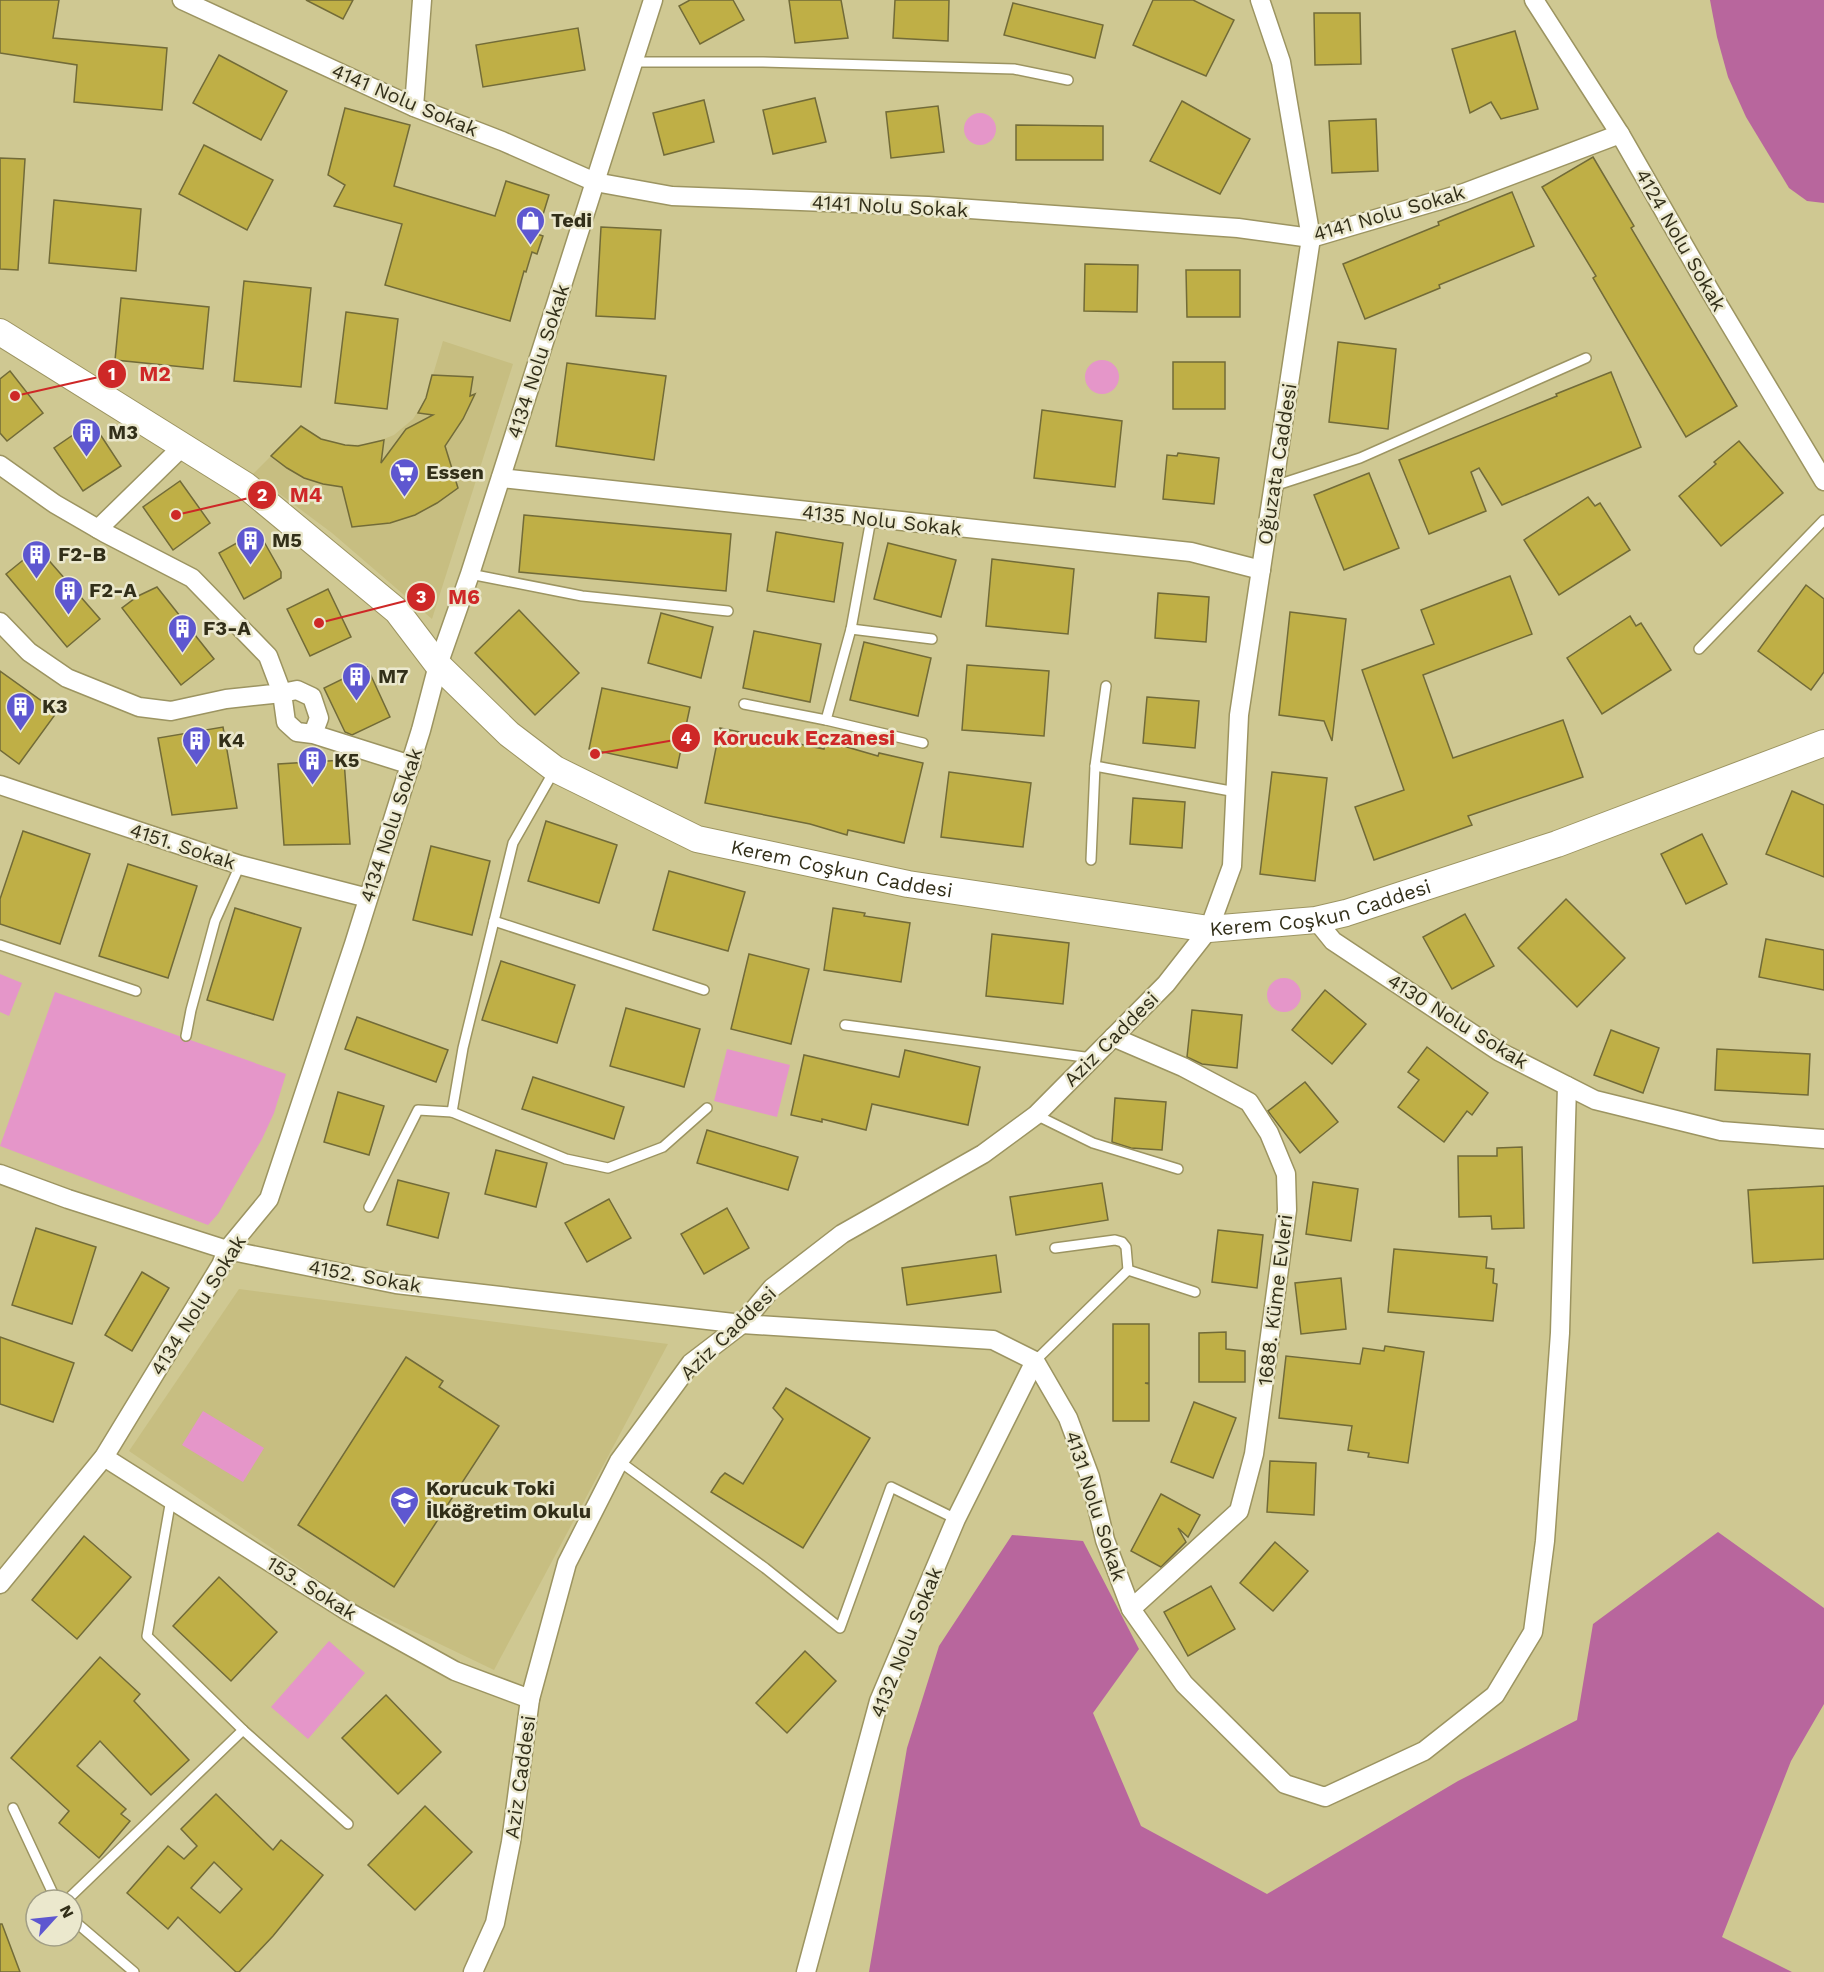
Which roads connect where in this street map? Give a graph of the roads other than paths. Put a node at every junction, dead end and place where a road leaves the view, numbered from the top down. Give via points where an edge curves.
1 (182, 0) edge
2 (422, 0) edge
3 (653, 0) edge
4 (1260, 0) edge
5 (1534, 0) edge
6 (633, 62) junction
7 (1068, 80) dead end
8 (414, 107) junction
9 (1620, 134) junction
10 (595, 182) junction
11 (1311, 238) junction
12 (0, 332) edge
13 (1586, 358) dead end
14 (183, 446) junction
15 (0, 465) edge
16 (501, 478) junction
17 (1824, 481) edge
18 (1274, 486) junction
19 (871, 519) junction
20 (1824, 520) edge
21 (98, 529) junction
22 (1261, 570) junction
23 (470, 574) junction
24 (728, 611) dead end
25 (0, 622) edge
26 (851, 629) junction
27 (932, 639) dead end
28 (1699, 649) dead end
29 (438, 665) junction
30 (1106, 686) dead end
31 (282, 693) junction
32 (744, 704) dead end
33 (826, 720) junction
34 (313, 734) junction
35 (923, 743) dead end
36 (1824, 743) edge
37 (411, 765) junction
38 (1095, 766) junction
39 (555, 769) junction
40 (0, 785) edge
41 (1236, 792) junction
42 (1091, 860) dead end
43 (240, 865) junction
44 (368, 898) junction
45 (1316, 920) junction
46 (494, 921) junction
47 (1209, 929) junction
48 (0, 945) edge
49 (704, 990) dead end
50 (136, 991) dead end
51 (845, 1025) dead end
52 (186, 1036) dead end
53 (1113, 1037) junction
54 (1094, 1059) junction
55 (1567, 1086) junction
56 (707, 1108) dead end
57 (453, 1112) junction
58 (1036, 1115) junction
59 (1824, 1139) edge
60 (1178, 1169) dead end
61 (0, 1174) edge
62 (369, 1207) dead end
63 (1055, 1248) dead end
64 (227, 1250) junction
65 (1128, 1270) junction
66 (1195, 1292) dead end
67 (742, 1324) junction
68 (1035, 1361) junction
69 (104, 1457) junction
70 (619, 1461) junction
71 (171, 1499) junction
72 (956, 1519) junction
73 (0, 1584) edge
74 (1131, 1609) junction
75 (530, 1699) junction
76 (243, 1730) junction
77 (13, 1808) dead end
78 (348, 1824) dead end
79 (50, 1888) edge
80 (79, 1888) edge
81 (84, 1929) edge
82 (134, 1972) edge
83 (473, 1972) edge
84 (806, 1972) edge

1 - 8 street, 4141 Nolu Sokak
2 - 8 street
3 - 6 street, 4134 Nolu Sokak
4 - 11 street, Oğuzata Caddesi via 1281,62
5 - 9 street, 4124 Nolu Sokak
6 - 7 lane via 1014,69
6 - 10 street, 4134 Nolu Sokak
8 - 10 street, 4141 Nolu Sokak
9 - 11 street, 4141 Nolu Sokak via 1464,194
9 - 17 street, 4124 Nolu Sokak
10 - 11 street, 4141 Nolu Sokak via 672,196 928,206 1238,228
10 - 16 street, 4134 Nolu Sokak
11 - 18 street, Oğuzata Caddesi
12 - 14 street, Kerem Coşkun Caddesi
13 - 18 lane via 1360,458
14 - 21 street
14 - 29 street, Kerem Coşkun Caddesi via 245,484 397,611
15 - 21 street
16 - 19 street, 4135 Nolu Sokak
16 - 23 street, 4134 Nolu Sokak
18 - 22 street, Oğuzata Caddesi
19 - 22 street, 4135 Nolu Sokak via 1191,552
19 - 26 lane
20 - 28 lane
21 - 31 street via 192,578 268,656
22 - 41 street, Oğuzata Caddesi via 1239,715
23 - 24 lane via 582,596
23 - 29 street, 4134 Nolu Sokak
25 - 31 street via 29,652 67,678 139,707 171,711 226,699
26 - 27 lane
26 - 33 lane
29 - 37 street, 4134 Nolu Sokak
29 - 39 street, Kerem Coşkun Caddesi via 509,734
30 - 38 lane
31 - 34 street via 286,722 297,732
31 - 34 street via 297,690 312,697 319,718
32 - 33 lane
33 - 35 lane
34 - 37 street
36 - 45 street, Kerem Coşkun Caddesi via 1557,844
37 - 44 street, 4134 Nolu Sokak
38 - 41 lane
38 - 42 lane
39 - 46 lane via 513,843
39 - 47 street, Kerem Coşkun Caddesi via 697,838 908,884
40 - 43 street, 4151. Sokak
41 - 47 street, Oğuzata Caddesi via 1232,866
43 - 44 street, 4151. Sokak
43 - 52 lane via 215,921
44 - 64 street, 4134 Nolu Sokak via 269,1199
45 - 47 street, Kerem Coşkun Caddesi
45 - 55 street, 4130 Nolu Sokak via 1334,940 1500,1052
46 - 49 lane
46 - 57 lane via 463,1048
47 - 53 street, Aziz Caddesi via 1166,984
48 - 50 lane
51 - 54 lane
53 - 54 street, Aziz Caddesi
53 - 74 street, 1688. Küme Evleri via 1183,1067 1249,1102 1269,1133 1286,1174 1287,1210 1254,1454 1239,1511
54 - 58 street, Aziz Caddesi
55 - 59 street, 4130 Nolu Sokak via 1595,1100 1721,1131
55 - 74 street, 4131 Nolu Sokak via 1560,1332 1545,1541 1533,1632 1495,1695 1424,1750 1325,1797 1285,1784 1184,1684
56 - 57 lane via 663,1147 608,1168 566,1159
57 - 62 lane via 418,1110
58 - 60 lane via 1093,1143
58 - 67 street, Aziz Caddesi via 983,1154 842,1234 772,1288
61 - 64 street, 4152. Sokak
63 - 65 lane via 1122,1242
64 - 67 street, 4152. Sokak via 396,1284
64 - 69 street, 4134 Nolu Sokak
65 - 66 lane
65 - 68 lane
67 - 68 street via 993,1340
67 - 70 street, Aziz Caddesi via 691,1363
68 - 72 street, 4132 Nolu Sokak
68 - 74 street, 4131 Nolu Sokak via 1068,1418 1090,1477 1105,1540
69 - 71 street, 153. Sokak
69 - 73 street, 4134 Nolu Sokak
70 - 72 lane via 840,1628 891,1487
70 - 75 street, Aziz Caddesi via 567,1563
71 - 75 street, 153. Sokak via 347,1611 455,1671
71 - 76 lane via 147,1636
72 - 84 street, 4132 Nolu Sokak via 879,1701
75 - 83 street, Aziz Caddesi via 511,1842 495,1923
76 - 78 lane
76 - 80 lane
77 - 79 lane
81 - 82 lane

